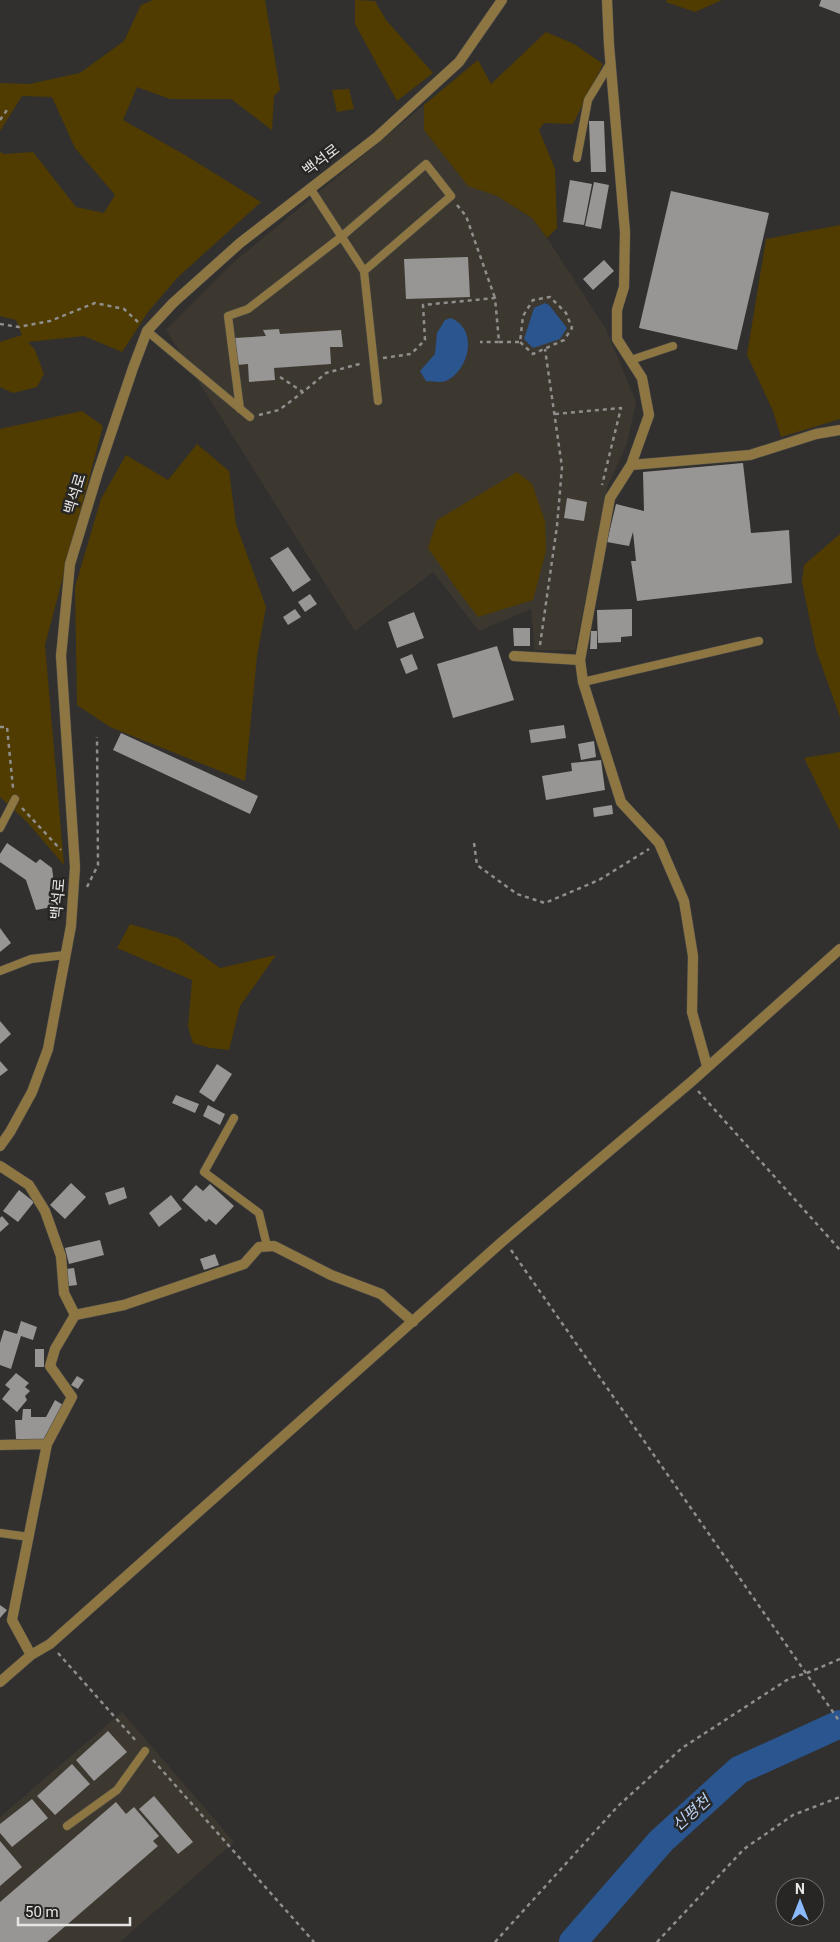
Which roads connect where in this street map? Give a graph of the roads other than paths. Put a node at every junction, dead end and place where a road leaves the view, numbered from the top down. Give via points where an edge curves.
1 (502, 0) edge
2 (607, 0) edge
3 (611, 62) junction
4 (577, 158) dead end
5 (310, 188) junction
6 (341, 237) junction
7 (364, 271) junction
8 (147, 331) junction
9 (673, 346) dead end
10 (631, 360) junction
11 (378, 401) dead end
12 (240, 409) junction
13 (250, 417) road end
14 (840, 430) edge
15 (631, 466) junction
16 (760, 641) dead end
17 (514, 656) dead end
18 (580, 660) junction
19 (583, 682) junction
20 (14, 799) road end
21 (0, 828) edge
22 (840, 949) edge
23 (66, 955) junction
24 (0, 971) edge
25 (707, 1066) junction
26 (234, 1118) dead end
27 (0, 1146) edge
28 (0, 1166) edge
29 (267, 1246) junction
30 (75, 1315) junction
31 (413, 1322) junction
32 (47, 1444) junction
33 (0, 1445) edge
34 (0, 1533) edge
35 (29, 1537) junction
36 (31, 1655) junction
37 (0, 1682) edge
38 (145, 1751) road end
39 (66, 1826) dead end

1 - 5 street, 백석로 via 459,62 377,137
2 - 3 street
3 - 4 lane via 588,100
3 - 10 street via 625,232 624,288 617,310 617,339
5 - 6 lane
5 - 8 street, 백석로 via 240,243
6 - 7 lane
6 - 7 lane via 426,164 451,196
6 - 12 lane via 248,309 228,316
7 - 11 lane
8 - 12 lane
8 - 23 street, 백석로 via 104,453 70,564 61,656 76,867
9 - 10 lane
10 - 15 street via 642,378 649,415
12 - 13 lane
14 - 15 street via 816,434 750,455
15 - 18 street via 610,498
16 - 19 lane
17 - 18 street
18 - 19 street
19 - 25 street via 621,802 659,843 684,901 693,956 692,1012
20 - 21 lane
22 - 25 street
23 - 24 lane via 31,959
23 - 27 street, 백석로 via 48,1049 32,1092
25 - 31 street
26 - 29 lane via 204,1172 259,1213
28 - 30 street via 29,1185 45,1211 61,1256 64,1293
29 - 30 street via 259,1247 244,1264 124,1305
29 - 31 street via 274,1246 331,1275 381,1294
30 - 32 street via 54,1349 50,1366 72,1397
31 - 36 street via 50,1644
32 - 33 street
32 - 35 street
34 - 35 lane
35 - 36 street via 12,1620
36 - 37 street
38 - 39 lane via 117,1790

